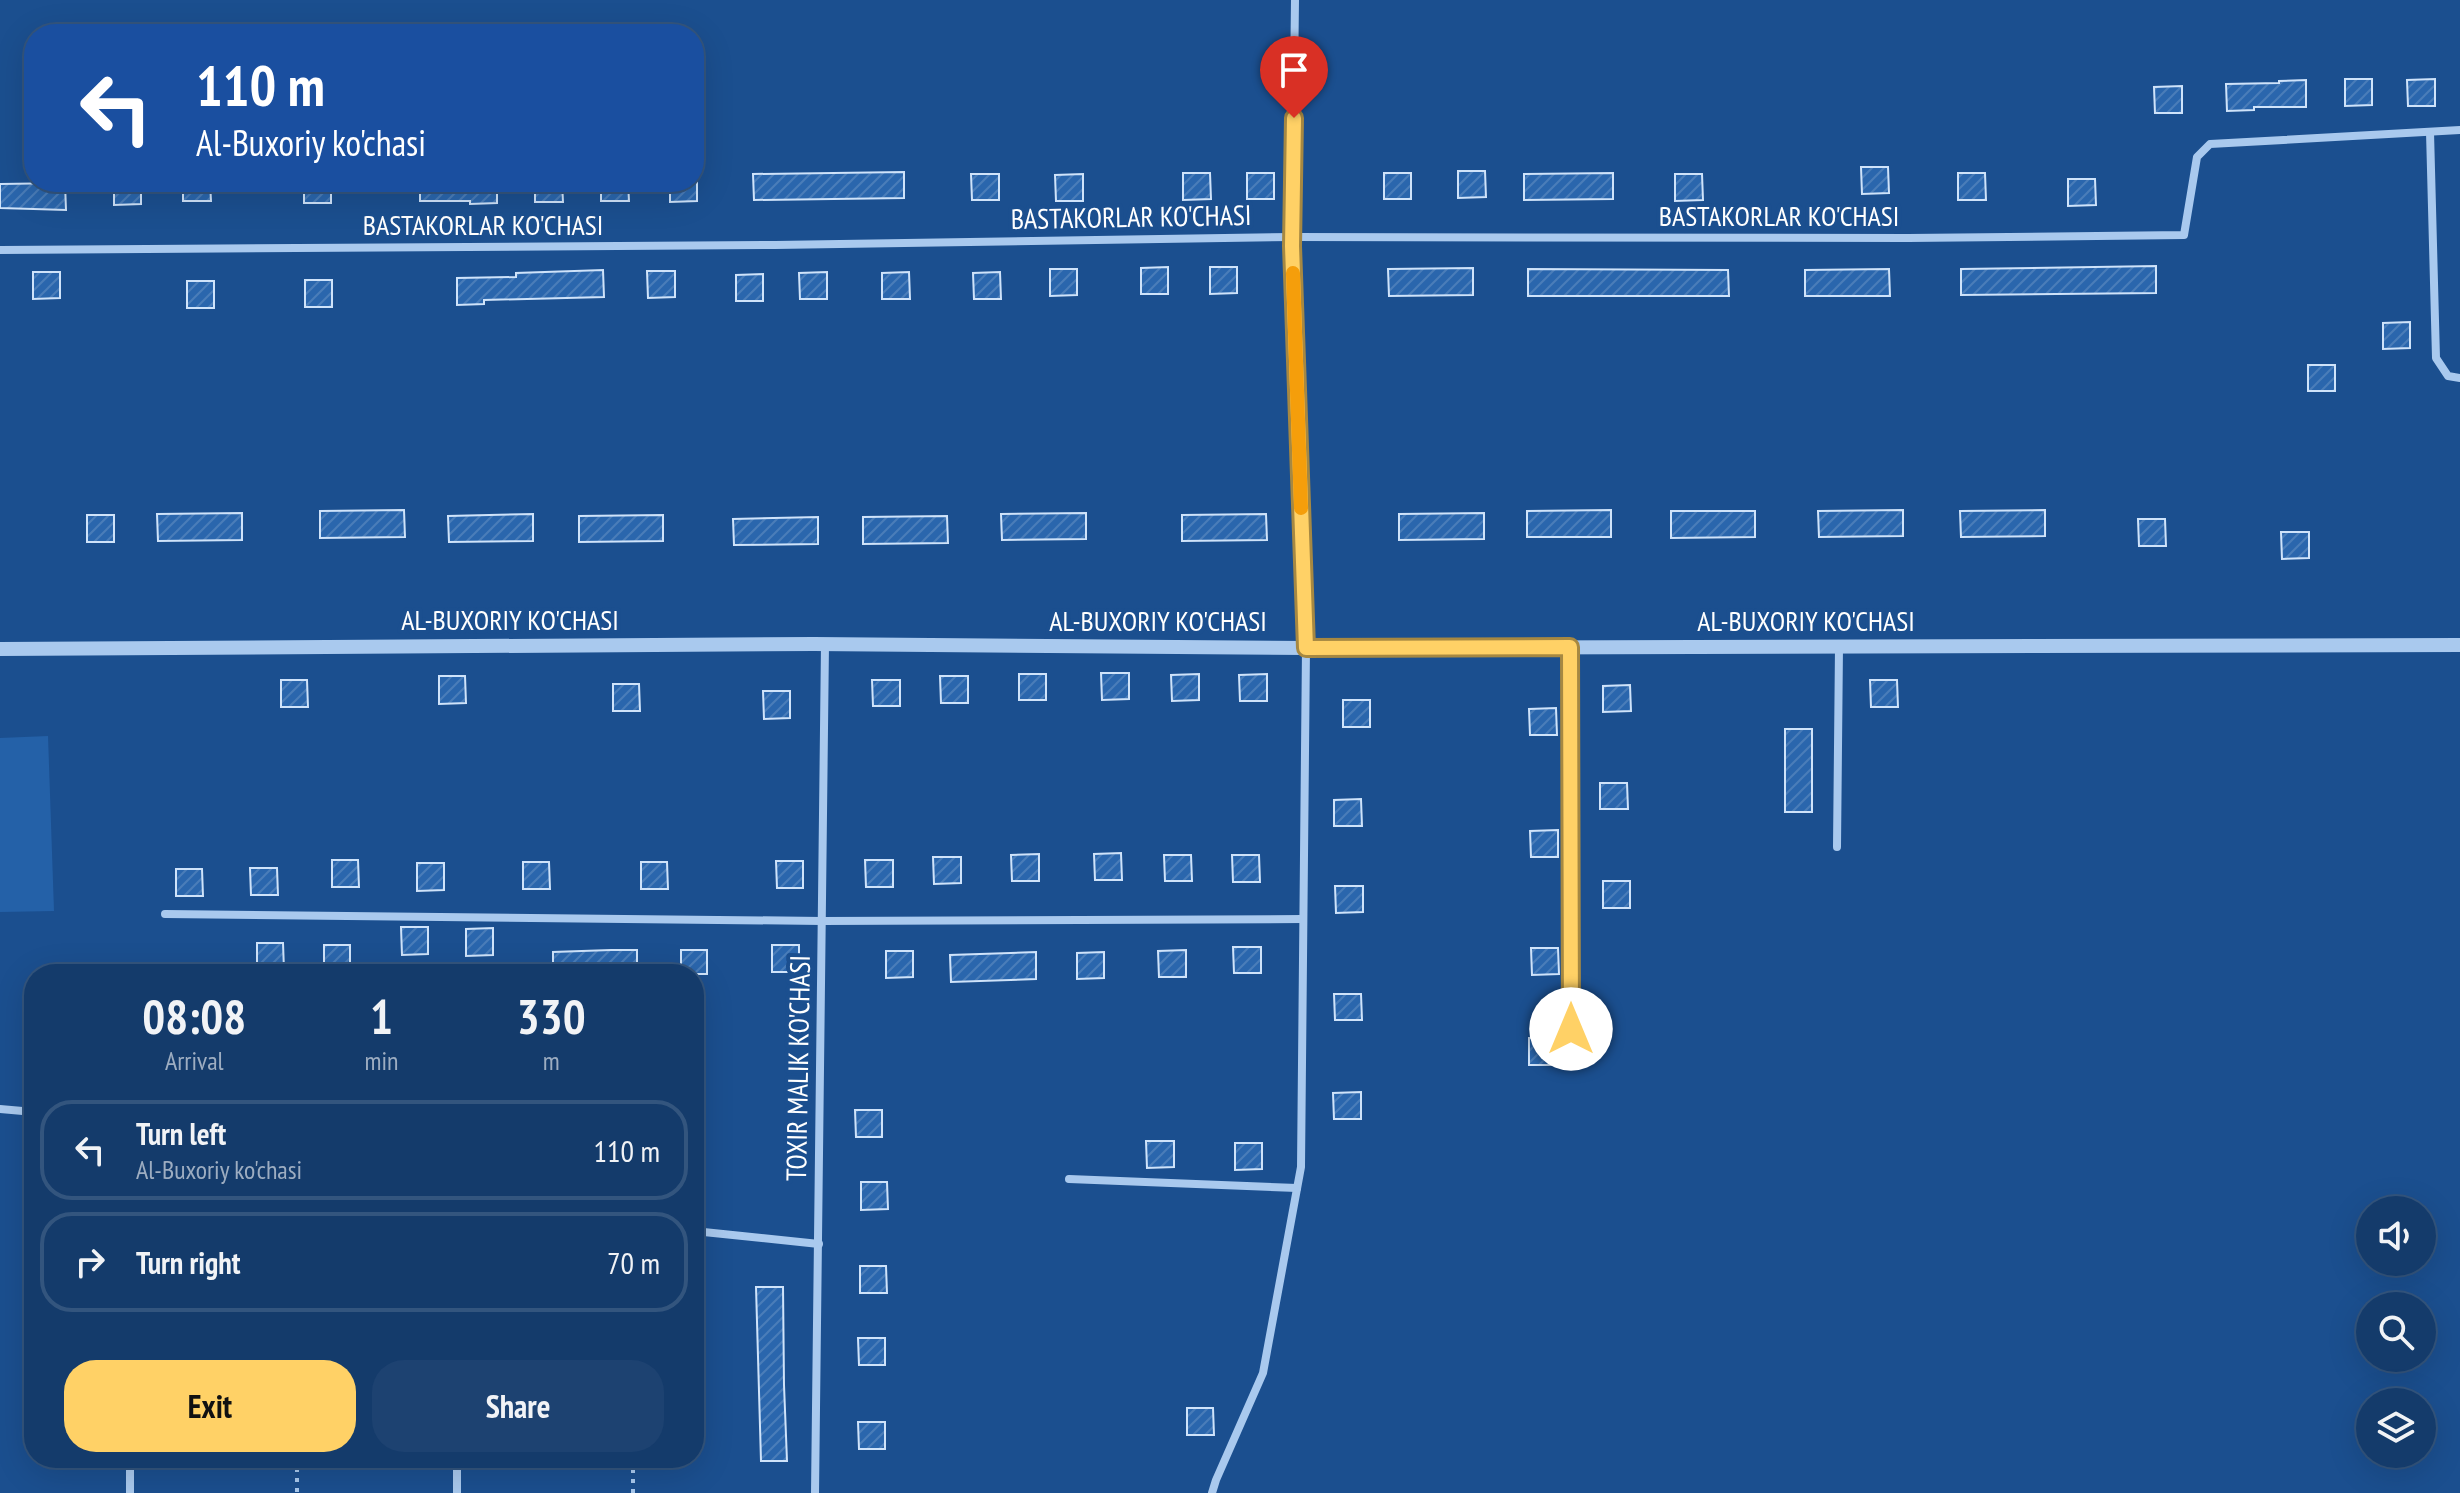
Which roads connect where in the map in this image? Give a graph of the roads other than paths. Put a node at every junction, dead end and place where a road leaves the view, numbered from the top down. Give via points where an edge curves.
1 (1295, 0) edge
2 (2460, 130) edge
3 (2430, 132) junction
4 (1292, 237) junction
5 (0, 250) edge
6 (2460, 378) edge
7 (825, 644) junction
8 (2460, 645) edge
9 (1570, 647) junction
10 (1839, 647) junction
11 (1306, 648) junction
12 (0, 649) edge
13 (1837, 847) dead end
14 (165, 914) dead end
15 (1303, 919) junction
16 (822, 921) junction
17 (1571, 1029) dead end
18 (0, 1109) edge
19 (24, 1111) edge
20 (1069, 1179) dead end
21 (1297, 1188) junction
22 (704, 1232) edge
23 (819, 1244) junction
24 (130, 1468) edge
25 (457, 1468) edge
26 (130, 1493) edge
27 (457, 1493) edge
28 (815, 1493) edge
29 (1212, 1493) edge

1 - 4 street
2 - 3 street, BASTAKORLAR KO'CHASI
3 - 4 street, BASTAKORLAR KO'CHASI via 2210,144 2197,157 2184,235
3 - 6 street via 2436,358 2448,376
4 - 5 street, BASTAKORLAR KO'CHASI
4 - 11 street
7 - 11 street, AL-BUXORIY KO'CHASI
7 - 12 street, AL-BUXORIY KO'CHASI
7 - 16 street, TOXIR MALIK KO'CHASI
8 - 10 street, AL-BUXORIY KO'CHASI
9 - 10 street, AL-BUXORIY KO'CHASI
9 - 11 street, AL-BUXORIY KO'CHASI
9 - 17 street
10 - 13 street
11 - 15 street
14 - 16 street
15 - 16 street
15 - 21 street
16 - 23 street, TOXIR MALIK KO'CHASI
18 - 19 street
20 - 21 street
21 - 29 street via 1263,1373
22 - 23 street
23 - 28 street, TOXIR MALIK KO'CHASI
24 - 26 street
25 - 27 street

